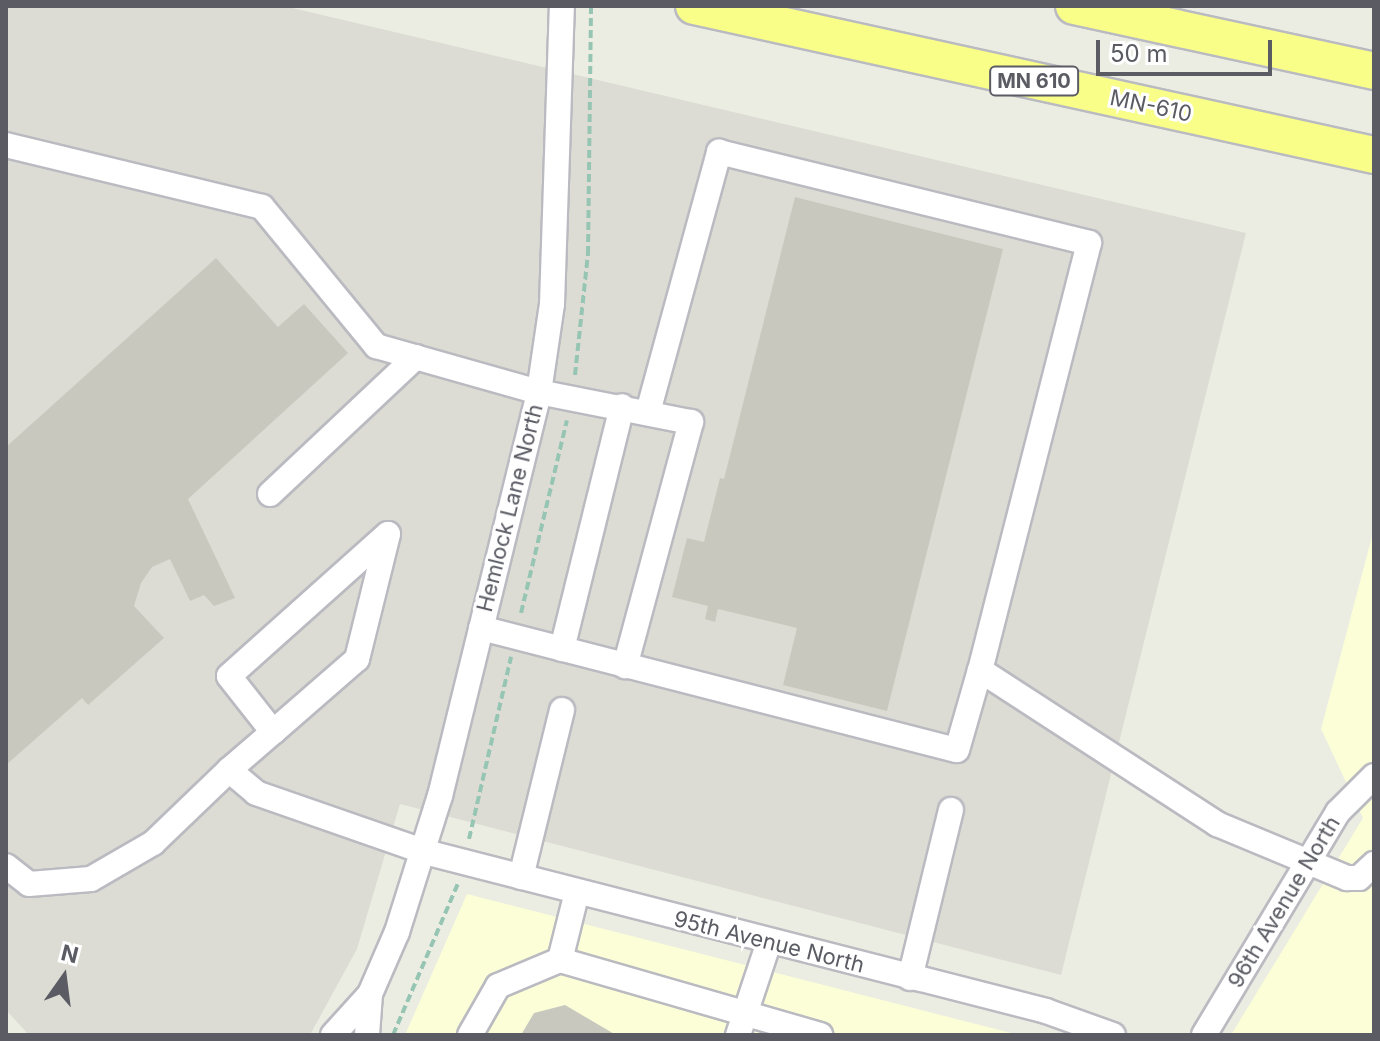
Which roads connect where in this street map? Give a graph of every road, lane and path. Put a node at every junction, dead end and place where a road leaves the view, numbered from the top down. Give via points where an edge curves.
1 (562, 6) edge
2 (591, 6) edge
3 (694, 6) edge
4 (1074, 6) edge
5 (590, 58) dead end
6 (1374, 71) edge
7 (6, 145) edge
8 (1374, 155) edge
9 (416, 357) junction
10 (539, 392) junction
11 (622, 406) junction
12 (648, 412) junction
13 (270, 494) dead end
14 (481, 628) junction
15 (562, 649) junction
16 (625, 666) junction
17 (980, 670) junction
18 (562, 710) dead end
19 (273, 732) junction
20 (229, 770) junction
21 (1374, 776) edge
22 (951, 810) dead end
23 (425, 852) junction
24 (1309, 860) junction
25 (1374, 864) edge
26 (6, 866) edge
27 (521, 877) junction
28 (577, 892) junction
29 (769, 942) junction
30 (560, 960) junction
31 (910, 978) junction
32 (370, 994) junction
33 (743, 1025) edge
34 (333, 1035) edge
35 (367, 1035) edge
36 (470, 1035) edge
37 (820, 1035) edge
38 (1113, 1035) edge
39 (1204, 1035) edge

1 - 10 street, Hemlock Lane North via 552,304
2 - 5 path
3 - 8 highway, MN-610 / MN 610
4 - 6 highway
7 - 9 street via 262,207 376,346
9 - 10 street
9 - 13 street
10 - 11 street
10 - 14 street, Hemlock Lane North
11 - 12 street
11 - 15 street
12 - 16 street via 691,422
12 - 17 street via 719,152 1089,243
14 - 15 street
14 - 23 street, Hemlock Lane North
15 - 16 street
16 - 17 street via 957,750
17 - 24 street via 1217,824
18 - 27 street
19 - 19 street via 357,659 388,534 229,676
19 - 20 street
20 - 23 street, 95th Avenue North via 256,793
20 - 26 street via 153,843 91,879 29,884
21 - 24 street, 96th Avenue North via 1338,812
22 - 31 street
23 - 27 street, 95th Avenue North
23 - 32 street, Hemlock Lane North
24 - 25 street via 1347,878 1359,878
24 - 39 street, 96th Avenue North
27 - 28 street, 95th Avenue North
28 - 29 street, 95th Avenue North
28 - 30 street
29 - 31 street, 95th Avenue North
29 - 33 street
30 - 33 street
30 - 36 street via 498,986
31 - 38 street, 95th Avenue North via 1046,1011
32 - 34 street, Hemlock Lane North
32 - 35 street, Hemlock Lane North
33 - 37 street

